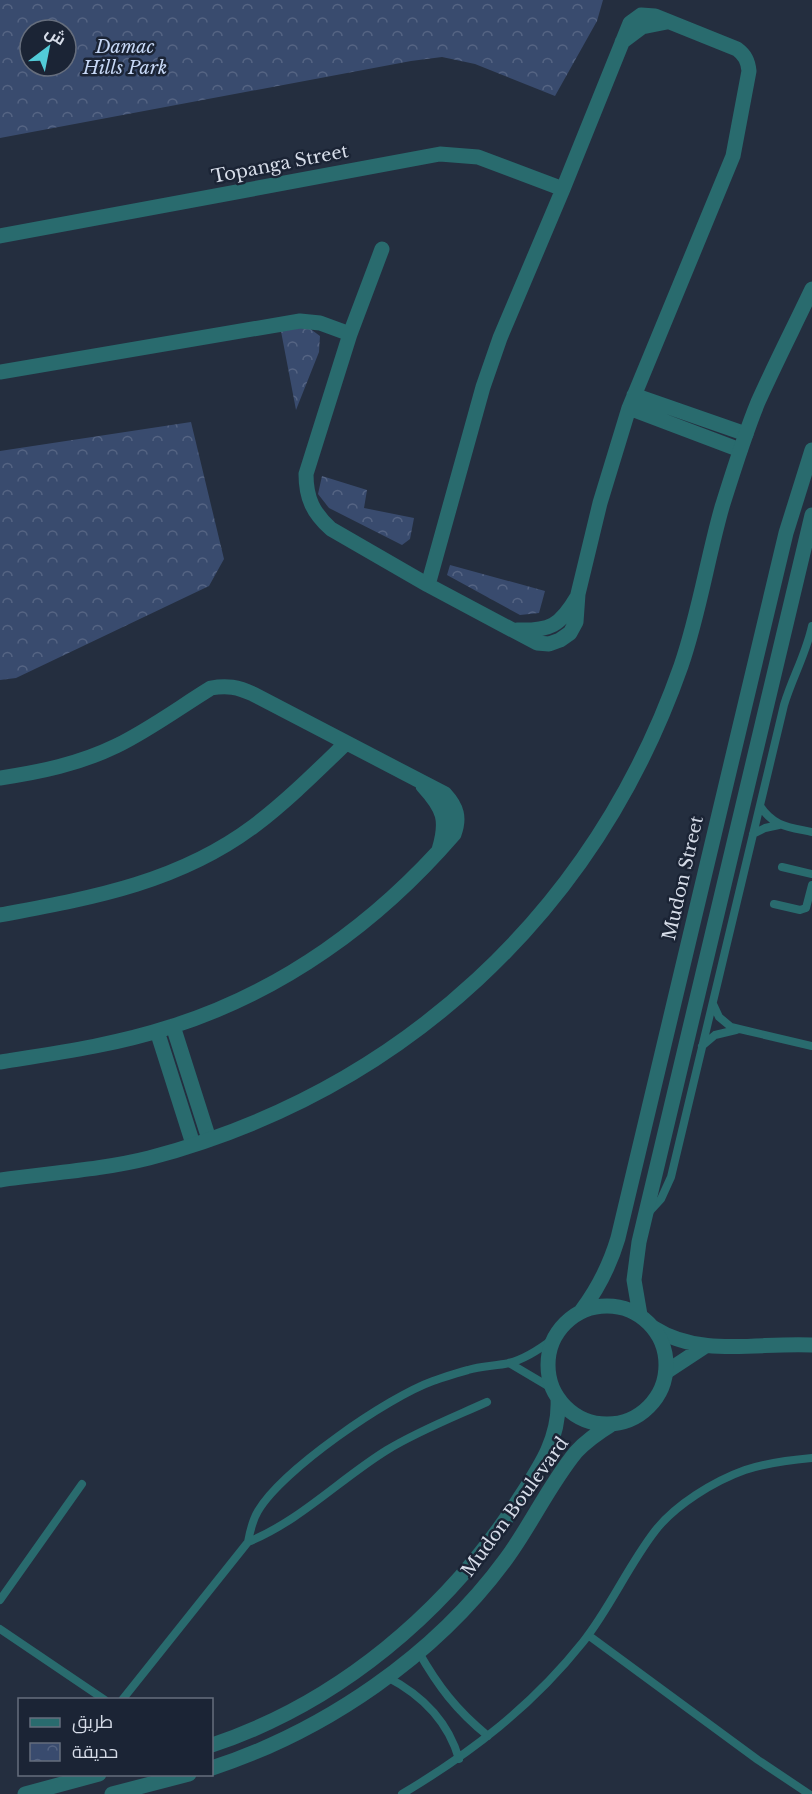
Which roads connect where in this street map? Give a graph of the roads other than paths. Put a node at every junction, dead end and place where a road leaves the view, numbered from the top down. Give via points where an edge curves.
1 (563, 189) junction
2 (0, 236) edge
3 (382, 249) dead end
4 (812, 289) edge
5 (350, 334) junction
6 (0, 372) edge
7 (631, 402) junction
8 (746, 434) junction
9 (740, 450) junction
10 (812, 450) edge
11 (812, 515) edge
12 (428, 585) junction
13 (812, 626) edge
14 (346, 743) junction
15 (0, 778) edge
16 (760, 806) junction
17 (779, 825) junction
18 (812, 832) edge
19 (753, 834) junction
20 (782, 867) dead end
21 (812, 874) edge
22 (812, 885) edge
23 (774, 904) dead end
24 (0, 915) edge
25 (713, 1003) junction
26 (173, 1026) junction
27 (741, 1030) junction
28 (157, 1031) junction
29 (702, 1046) junction
30 (812, 1046) edge
31 (0, 1062) edge
32 (209, 1139) junction
33 (193, 1144) junction
34 (0, 1180) edge
35 (644, 1217) junction
36 (582, 1310) junction
37 (640, 1315) junction
38 (654, 1329) junction
39 (553, 1339) junction
40 (812, 1345) edge
41 (704, 1347) junction
42 (508, 1363) junction
43 (666, 1372) junction
44 (556, 1394) junction
45 (487, 1402) dead end
46 (612, 1424) junction
47 (812, 1458) edge
48 (82, 1484) dead end
49 (248, 1542) junction
50 (0, 1600) edge
51 (0, 1629) edge
52 (588, 1635) junction
53 (418, 1651) junction
54 (386, 1676) junction
55 (102, 1698) edge
56 (124, 1698) edge
57 (488, 1736) junction
58 (213, 1745) edge
59 (459, 1759) junction
60 (213, 1768) edge
61 (92, 1776) edge
62 (181, 1776) edge
63 (407, 1793) edge
64 (25, 1794) edge
65 (112, 1794) edge
66 (809, 1794) edge

1 - 2 street, Topanga Street via 478,157 440,154
1 - 7 street via 621,44 642,27 670,22 744,55 750,71 733,156
1 - 12 street via 483,387
3 - 5 street
4 - 8 street
5 - 6 street via 300,321
5 - 12 street via 306,474 310,505 331,529
7 - 8 street
7 - 9 street
7 - 12 street via 578,594 563,618 535,631 515,630
8 - 9 street
9 - 32 street via 682,664 659,723 620,800 561,888 476,981 385,1053 266,1119
10 - 36 street, Mudon Street via 783,544 618,1238 598,1288
11 - 35 street
13 - 16 lane via 788,691
14 - 15 street via 239,687 225,685 211,688 117,746 79,762
14 - 24 street via 252,828 173,872 86,899
14 - 26 street via 445,794 457,812 454,834 393,898 352,932 290,974 233,1003
16 - 17 lane
16 - 19 lane
17 - 18 lane
17 - 19 lane
19 - 25 lane
20 - 21 lane
22 - 23 lane via 806,908
25 - 27 lane via 724,1022
25 - 29 lane
26 - 28 street
26 - 32 street
27 - 29 lane via 722,1032
27 - 30 lane
28 - 31 street via 82,1050
28 - 33 street
29 - 35 lane via 667,1189
32 - 33 street
33 - 34 street via 146,1159
35 - 37 street via 634,1280
36 - 37 street via 602,1305
36 - 39 street via 565,1322
37 - 38 street
38 - 41 street via 678,1341
38 - 43 street via 664,1349
39 - 42 lane via 532,1354
39 - 44 street via 548,1373
40 - 41 street
41 - 43 street
42 - 44 lane
42 - 49 lane via 430,1382 360,1423 273,1491 251,1526
43 - 46 street via 660,1391 648,1407 632,1419
44 - 46 street via 582,1418
44 - 58 street, Mudon Boulevard via 557,1428 526,1489 482,1553 429,1610 392,1645 308,1702
45 - 49 lane via 388,1449 283,1524
46 - 53 street, Mudon Boulevard via 577,1451 504,1561 458,1614
47 - 52 lane via 745,1470 674,1510 655,1531
48 - 50 lane
49 - 56 lane
51 - 55 lane
52 - 57 lane via 549,1681
52 - 66 lane
53 - 54 street, Mudon Boulevard
53 - 57 lane via 449,1699
54 - 59 lane via 429,1705 454,1742
54 - 60 street, Mudon Boulevard via 348,1703 285,1738
57 - 59 lane
59 - 63 lane
61 - 64 street
62 - 65 street

